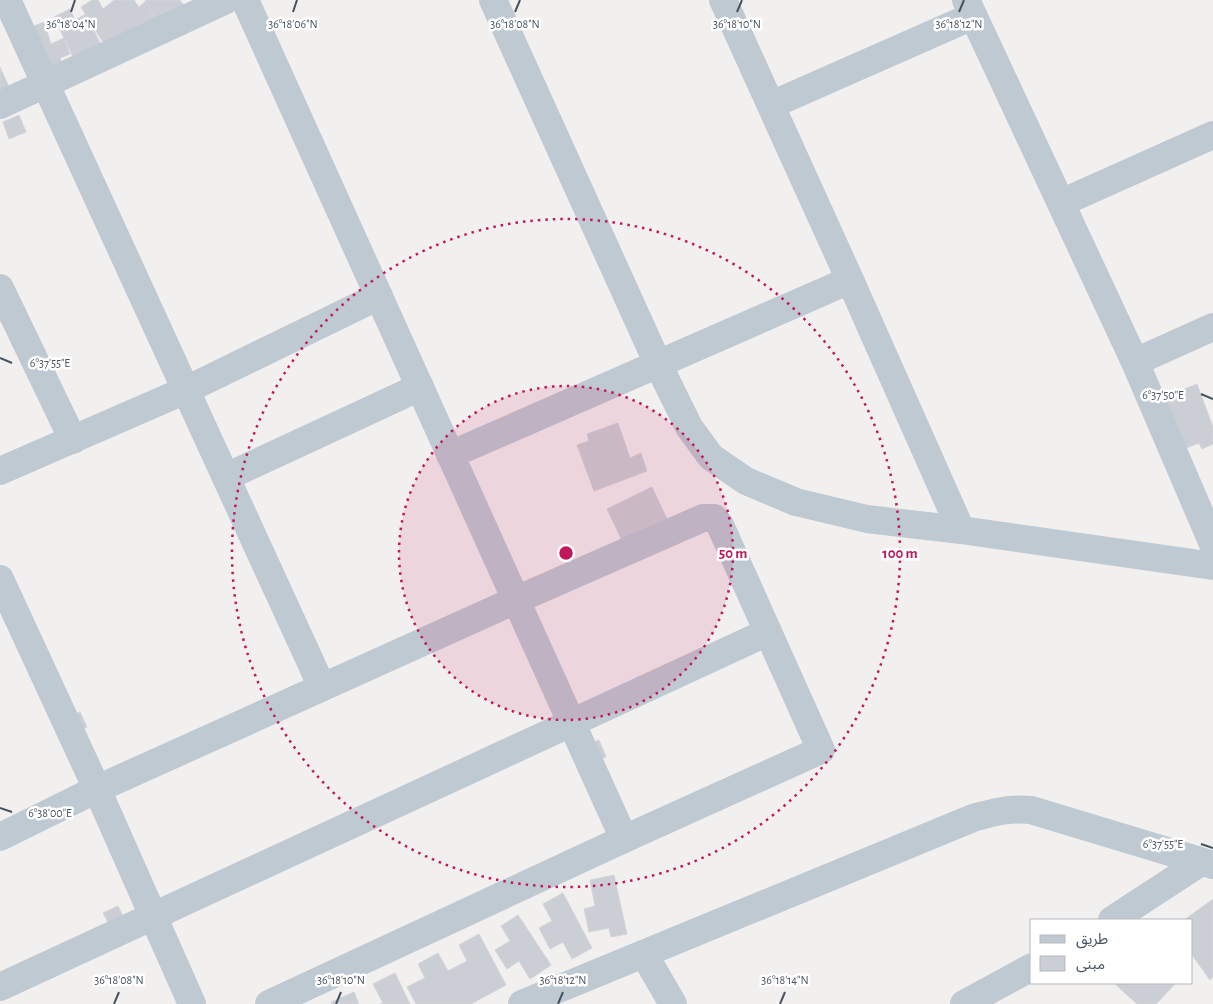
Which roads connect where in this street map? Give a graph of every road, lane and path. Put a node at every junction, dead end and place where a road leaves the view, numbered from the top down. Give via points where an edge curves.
1 (7, 0) edge
2 (226, 0) edge
3 (245, 0) edge
4 (493, 0) edge
5 (723, 0) edge
6 (969, 8) edge
7 (46, 84) junction
8 (0, 105) edge
9 (771, 105) junction
10 (1213, 135) edge
11 (1061, 203) junction
12 (850, 280) junction
13 (0, 288) edge
14 (379, 296) junction
15 (1213, 327) edge
16 (1135, 362) junction
17 (658, 364) junction
18 (420, 387) junction
19 (186, 390) junction
20 (73, 440) junction
21 (450, 455) junction
22 (0, 472) edge
23 (226, 476) junction
24 (961, 530) junction
25 (1213, 544) edge
26 (1213, 566) edge
27 (0, 579) edge
28 (516, 600) junction
29 (768, 632) junction
30 (322, 687) junction
31 (572, 723) junction
32 (97, 789) junction
33 (0, 837) edge
34 (624, 838) junction
35 (1207, 864) edge
36 (153, 916) junction
37 (1114, 919) edge
38 (644, 954) junction
39 (1030, 968) edge
40 (0, 987) edge
41 (192, 1004) edge
42 (269, 1004) edge
43 (522, 1004) edge
44 (673, 1004) edge
45 (964, 1004) edge

1 - 7 street
2 - 7 street
3 - 14 street
4 - 17 street
5 - 9 street
6 - 9 street
6 - 11 street
7 - 8 street
7 - 19 street
9 - 12 street
10 - 11 street
11 - 16 street
12 - 17 street
12 - 24 street
13 - 20 street
14 - 18 street
14 - 19 street
15 - 16 street
16 - 25 street
17 - 21 street
17 - 24 street via 689,428 711,457 746,480 796,502 858,516
18 - 21 street
18 - 23 street
19 - 20 street
19 - 23 street
20 - 22 street
21 - 28 street
23 - 30 street
24 - 26 street
27 - 32 street
28 - 29 street via 703,518 714,518
28 - 30 street
28 - 31 street
29 - 31 street
29 - 34 street via 821,750
30 - 32 street
31 - 34 street
31 - 36 street
32 - 33 street
32 - 36 street
34 - 42 street
35 - 37 street
35 - 38 street via 1032,810 1014,808 973,818
36 - 40 street
36 - 41 street
38 - 43 street
38 - 44 street
39 - 45 street

